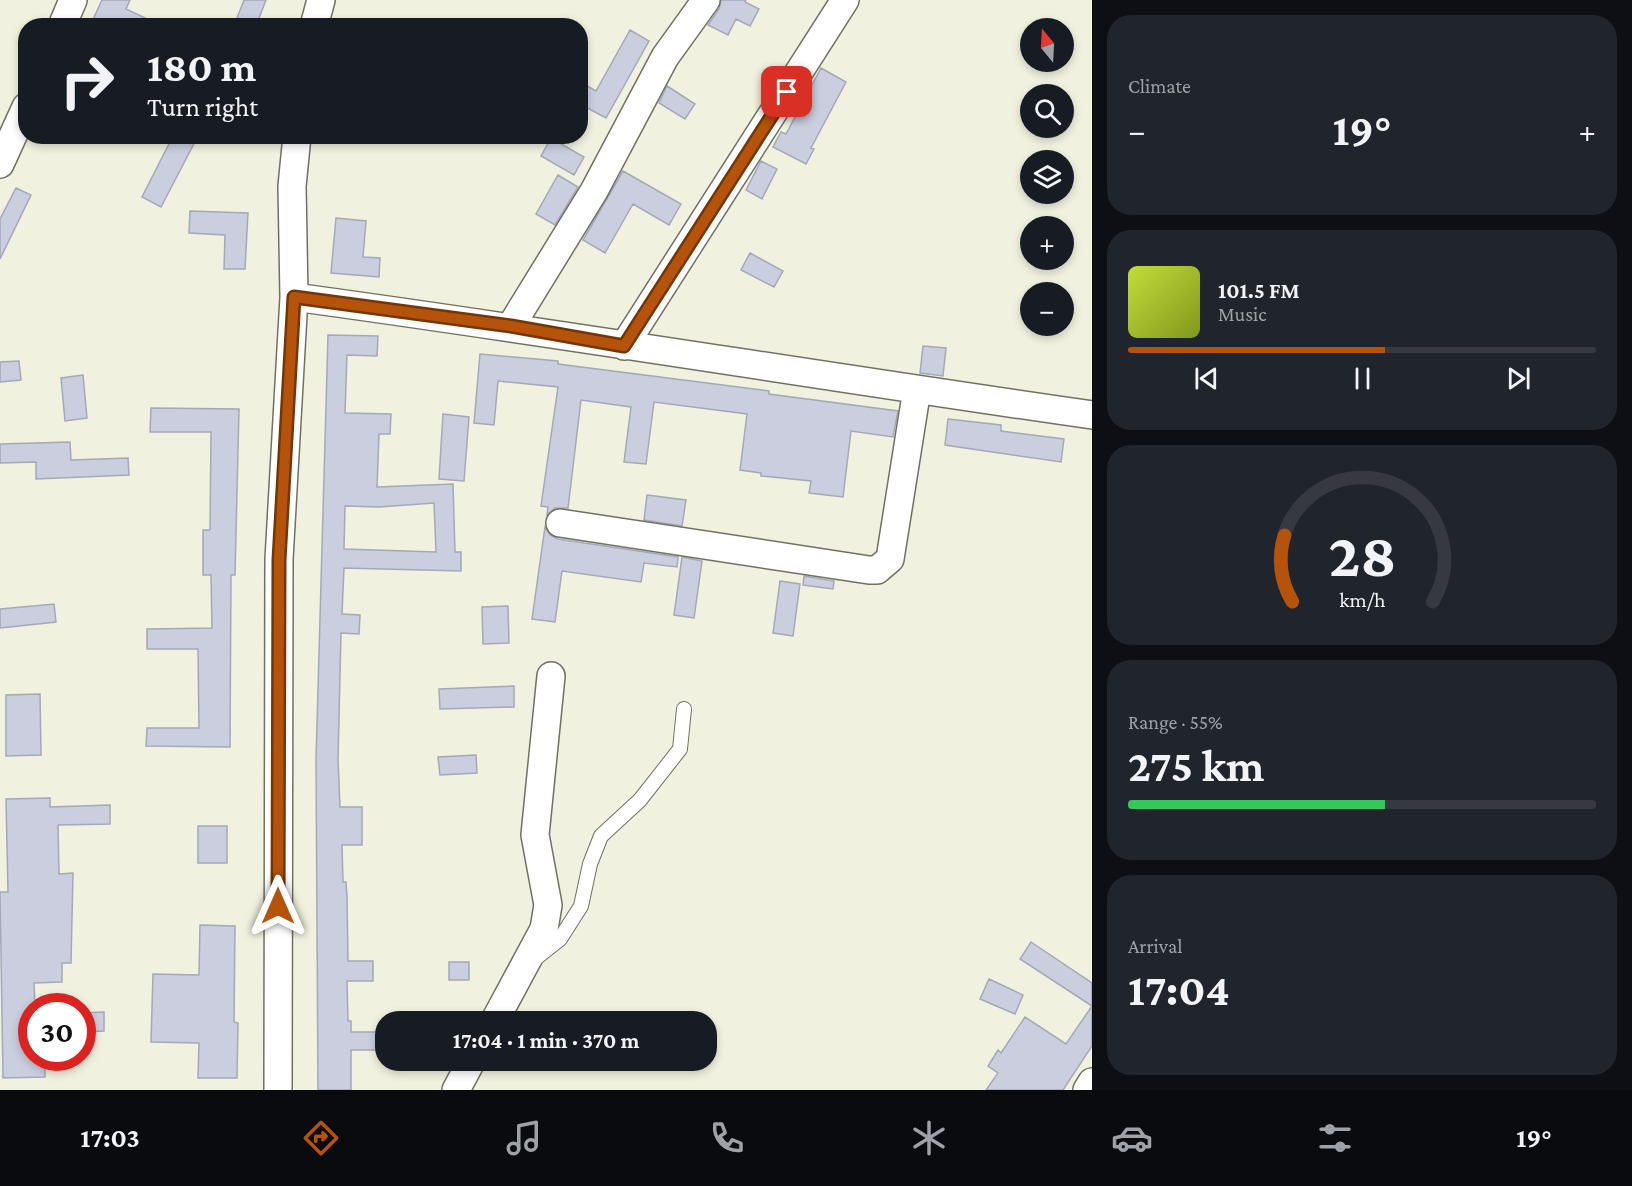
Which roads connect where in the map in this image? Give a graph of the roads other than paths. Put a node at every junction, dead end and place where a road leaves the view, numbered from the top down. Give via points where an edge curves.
1 (73, 0) edge
2 (321, 0) edge
3 (706, 0) edge
4 (845, 0) edge
5 (65, 18) edge
6 (317, 18) edge
7 (18, 125) edge
8 (296, 144) edge
9 (0, 164) edge
10 (294, 297) junction
11 (511, 326) junction
12 (624, 346) junction
13 (917, 389) junction
14 (1092, 415) edge
15 (560, 523) dead end
16 (550, 676) dead end
17 (684, 709) dead end
18 (526, 964) junction
19 (500, 1011) edge
20 (466, 1071) edge
21 (1092, 1082) edge
22 (278, 1090) edge
23 (456, 1090) edge
24 (1087, 1090) edge

1 - 5 street
2 - 6 street
3 - 11 street via 666,57 594,191
4 - 12 street
7 - 9 street
8 - 10 street via 292,186
10 - 11 street
10 - 22 street via 279,560
11 - 12 street
12 - 13 street
13 - 14 street
13 - 15 street via 890,559 878,570
16 - 18 street via 535,835 546,885 548,917
17 - 18 lane via 680,749 640,800 601,836 580,906 560,939
18 - 19 street
20 - 23 street
21 - 24 street

